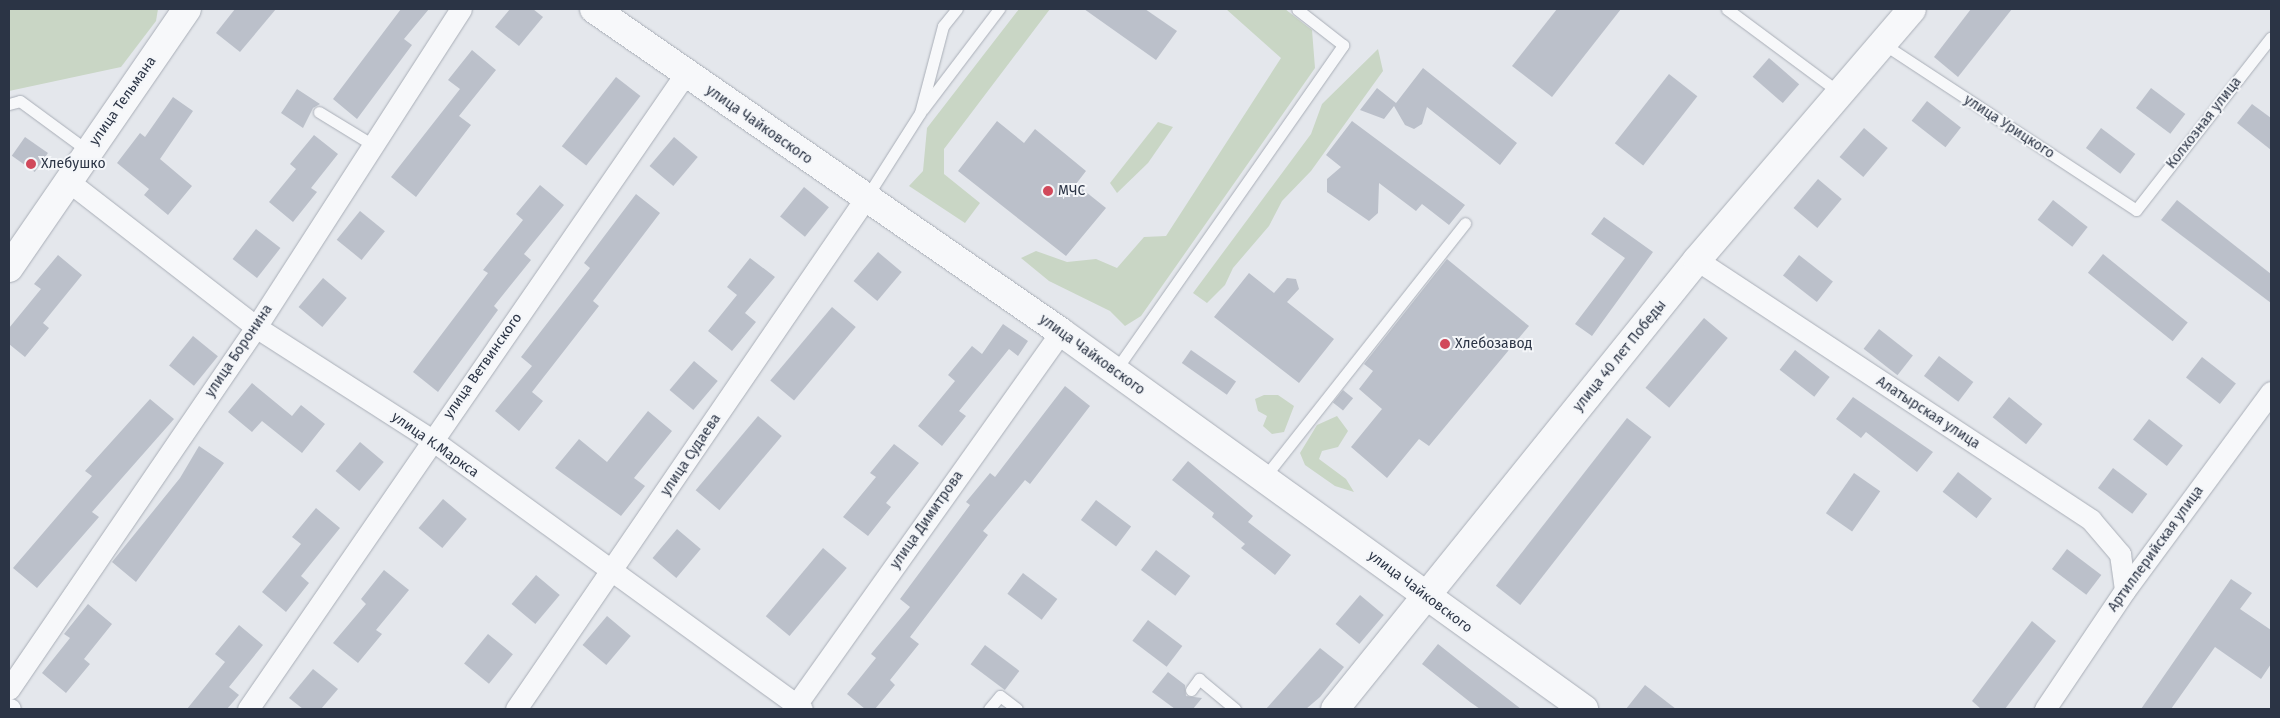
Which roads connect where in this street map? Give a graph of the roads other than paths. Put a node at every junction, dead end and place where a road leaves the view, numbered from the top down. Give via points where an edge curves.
1 (186, 9) edge
2 (461, 9) edge
3 (594, 9) edge
4 (957, 9) edge
5 (999, 9) edge
6 (1297, 9) edge
7 (1727, 9) edge
8 (1912, 9) edge
9 (2271, 37) edge
10 (1882, 43) junction
11 (686, 74) junction
12 (1840, 93) junction
13 (9, 104) edge
14 (319, 112) dead end
15 (920, 113) junction
16 (373, 145) junction
17 (88, 151) junction
18 (68, 181) junction
19 (865, 199) junction
20 (2136, 210) joint
21 (1465, 223) dead end
22 (1697, 260) junction
23 (9, 268) edge
24 (256, 327) junction
25 (1061, 332) junction
26 (1115, 371) junction
27 (2271, 392) edge
28 (432, 440) junction
29 (1263, 479) junction
30 (611, 574) junction
31 (2125, 590) junction
32 (1426, 598) junction
33 (9, 689) edge
34 (1191, 690) dead end
35 (797, 708) edge
36 (248, 709) edge
37 (516, 709) edge
38 (990, 709) edge
39 (1017, 709) edge
40 (1235, 709) edge
41 (1335, 709) edge
42 (1584, 709) edge
43 (2045, 709) edge

1 - 17 street, улица Тельмана
2 - 16 street, улица Боронина
3 - 11 street, улица Чайковского
4 - 15 lane via 943,26
5 - 15 lane
6 - 26 lane via 1343,45
7 - 12 lane
8 - 10 street, улица 40 лет Победы
9 - 20 lane, Колхозная улица
10 - 12 street, улица 40 лет Победы
10 - 20 lane, улица Урицкого
11 - 19 street, улица Чайковского
11 - 28 street, улица Ветвинского
12 - 22 street, улица 40 лет Победы
13 - 17 lane via 20,102
14 - 16 lane
15 - 19 lane
16 - 24 street, улица Боронина
17 - 18 street, улица Тельмана
18 - 23 street, улица Тельмана
18 - 24 street, улица К.Маркса
19 - 25 street, улица Чайковского
19 - 30 street, улица Судаева
21 - 29 lane
22 - 31 street, Алатырская улица via 2091,520 2120,554
22 - 32 street, улица 40 лет Победы
24 - 28 street, улица К.Маркса
24 - 33 street, улица Боронина
25 - 26 street, улица Чайковского
25 - 35 street, улица Димитрова
26 - 29 street, улица Чайковского
27 - 31 street, Артиллерийская улица
28 - 30 street, улица К.Маркса
28 - 36 street, улица Ветвинского
29 - 32 street, улица Чайковского
30 - 35 street, улица К.Маркса
30 - 37 street, улица Судаева
31 - 43 street, Артиллерийская улица
32 - 41 street, улица 40 лет Победы
32 - 42 street, улица Чайковского
34 - 40 lane via 1200,679
38 - 39 lane via 1000,696

